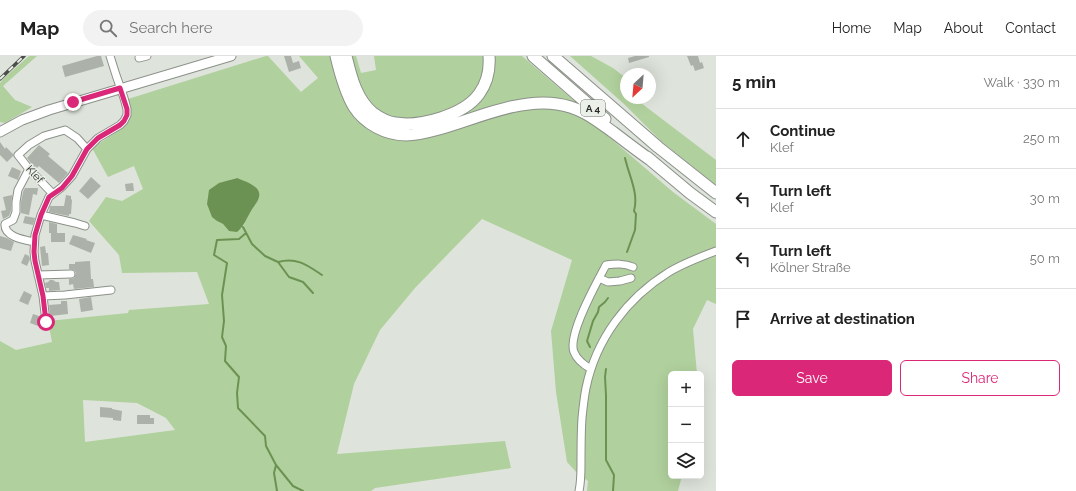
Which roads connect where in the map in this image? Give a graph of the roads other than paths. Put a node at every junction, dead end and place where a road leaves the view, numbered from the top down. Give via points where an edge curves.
1 (110, 56) edge
2 (147, 56) edge
3 (231, 56) edge
4 (338, 56) edge
5 (489, 56) edge
6 (533, 56) edge
7 (553, 56) edge
8 (139, 58) dead end
9 (120, 88) junction
10 (0, 132) edge
11 (87, 149) junction
12 (652, 161) junction
13 (29, 169) junction
14 (52, 193) junction
15 (716, 193) edge
16 (716, 212) edge
17 (41, 215) junction
18 (85, 226) dead end
19 (34, 242) junction
20 (713, 252) edge
21 (633, 267) dead end
22 (71, 274) dead end
23 (38, 275) junction
24 (599, 278) junction
25 (631, 278) dead end
26 (111, 290) dead end
27 (43, 296) junction
28 (46, 322) dead end
29 (591, 369) junction
30 (579, 491) edge

1 - 9 street, Klef
2 - 8 street
3 - 9 main road
4 - 5 highway via 366,106 380,118 403,124 435,119 468,104 484,86 489,70
4 - 12 highway via 347,92 355,108 372,125 388,132 406,135 423,133 517,106 536,103 557,104 588,114
6 - 12 highway, A 4
7 - 15 highway, A 4 via 658,147
9 - 10 main road via 48,110
9 - 11 street, Klef via 127,109 124,121 98,138
11 - 13 street, Klef via 77,138 64,130 44,136 18,155
11 - 14 street, Klef via 72,176 62,188
12 - 16 highway, A 4
13 - 14 street, Klef
13 - 19 street via 18,190 13,220 5,224 4,228 12,236
14 - 17 street, Klef
17 - 18 street
17 - 19 street, Klef
19 - 23 street, Klef
20 - 29 street via 670,271 633,300 612,326
21 - 24 street via 628,264 606,266
22 - 23 street
23 - 27 street, Klef
24 - 25 street via 608,282 620,282
24 - 29 street via 580,318 573,344 574,354 581,363
26 - 27 street
27 - 28 street, Klef
29 - 30 street via 582,420

